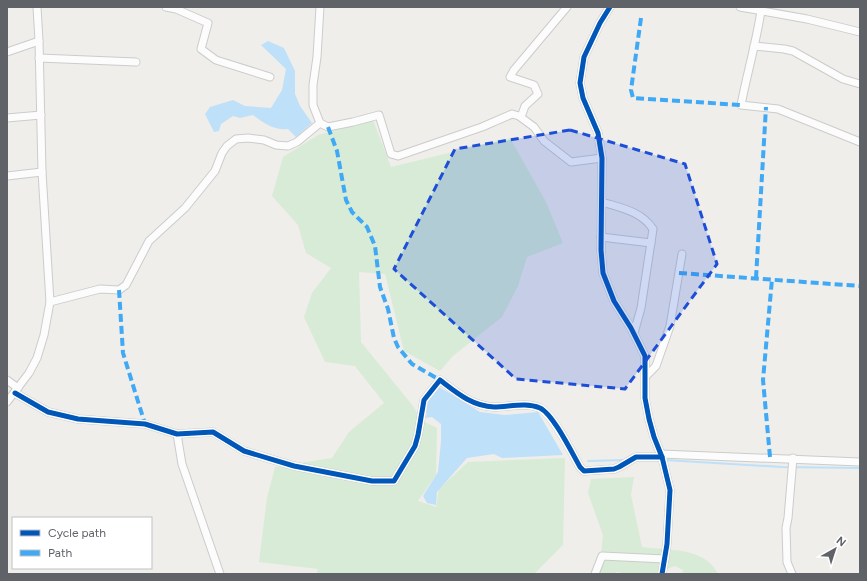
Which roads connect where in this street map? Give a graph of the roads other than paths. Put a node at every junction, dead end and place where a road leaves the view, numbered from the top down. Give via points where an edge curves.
1 (37, 7) edge
2 (166, 7) edge
3 (320, 7) edge
4 (567, 7) edge
5 (610, 7) edge
6 (740, 7) edge
7 (761, 11) junction
8 (860, 32) edge
9 (39, 41) junction
10 (754, 46) junction
11 (7, 52) edge
12 (39, 58) junction
13 (136, 62) dead end
14 (270, 77) dead end
15 (860, 84) edge
16 (41, 115) junction
17 (521, 117) junction
18 (7, 118) edge
19 (320, 123) junction
20 (860, 142) edge
21 (602, 158) junction
22 (42, 172) junction
23 (7, 176) edge
24 (602, 202) junction
25 (601, 237) junction
26 (651, 243) junction
27 (682, 254) dead end
28 (50, 302) junction
29 (634, 334) junction
30 (646, 376) junction
31 (7, 380) edge
32 (16, 391) junction
33 (7, 402) edge
34 (177, 434) junction
35 (661, 455) junction
36 (793, 458) junction
37 (860, 462) edge
38 (665, 559) junction
39 (220, 574) edge
40 (594, 574) edge
41 (662, 574) edge
42 (792, 574) edge

1 - 9 street
2 - 14 street via 208,23 201,49 216,60
3 - 19 street via 313,105
4 - 17 street via 510,76 534,85 538,94 526,106
5 - 21 street via 584,58 580,83 583,98 598,133
6 - 7 street
7 - 8 street
7 - 10 street
9 - 11 street
9 - 12 street
10 - 15 street via 793,51 843,78
10 - 20 street via 741,105 778,109
12 - 13 street
12 - 16 street
16 - 18 street
16 - 22 street
17 - 19 street via 512,114 482,128 398,156 391,154 379,115 328,127
17 - 21 street via 534,127 544,141 571,162
19 - 28 street via 297,142 288,146 276,146 264,140 236,139 227,146 215,171 185,208 149,241 126,285 119,290 100,289
21 - 24 street
22 - 23 street
22 - 28 street
24 - 25 street
24 - 26 street via 633,212 648,221 653,229
25 - 26 street
25 - 29 street via 603,272 614,301
26 - 29 street via 641,308
27 - 30 street via 670,326 656,366
28 - 32 street via 37,358
29 - 30 street via 645,356
30 - 35 street via 645,398
31 - 32 street
32 - 33 street
32 - 34 street via 48,412 78,419 144,424
34 - 35 street via 213,432 244,451 294,466 372,481 394,481 415,446 424,400 440,380 460,396 478,404 494,407 526,405 541,408 555,423 584,470 620,467 636,457
34 - 39 street via 182,464
35 - 36 street
35 - 38 street via 670,490
36 - 37 street
36 - 42 street via 786,528 788,562
38 - 40 street via 602,556
38 - 41 street

